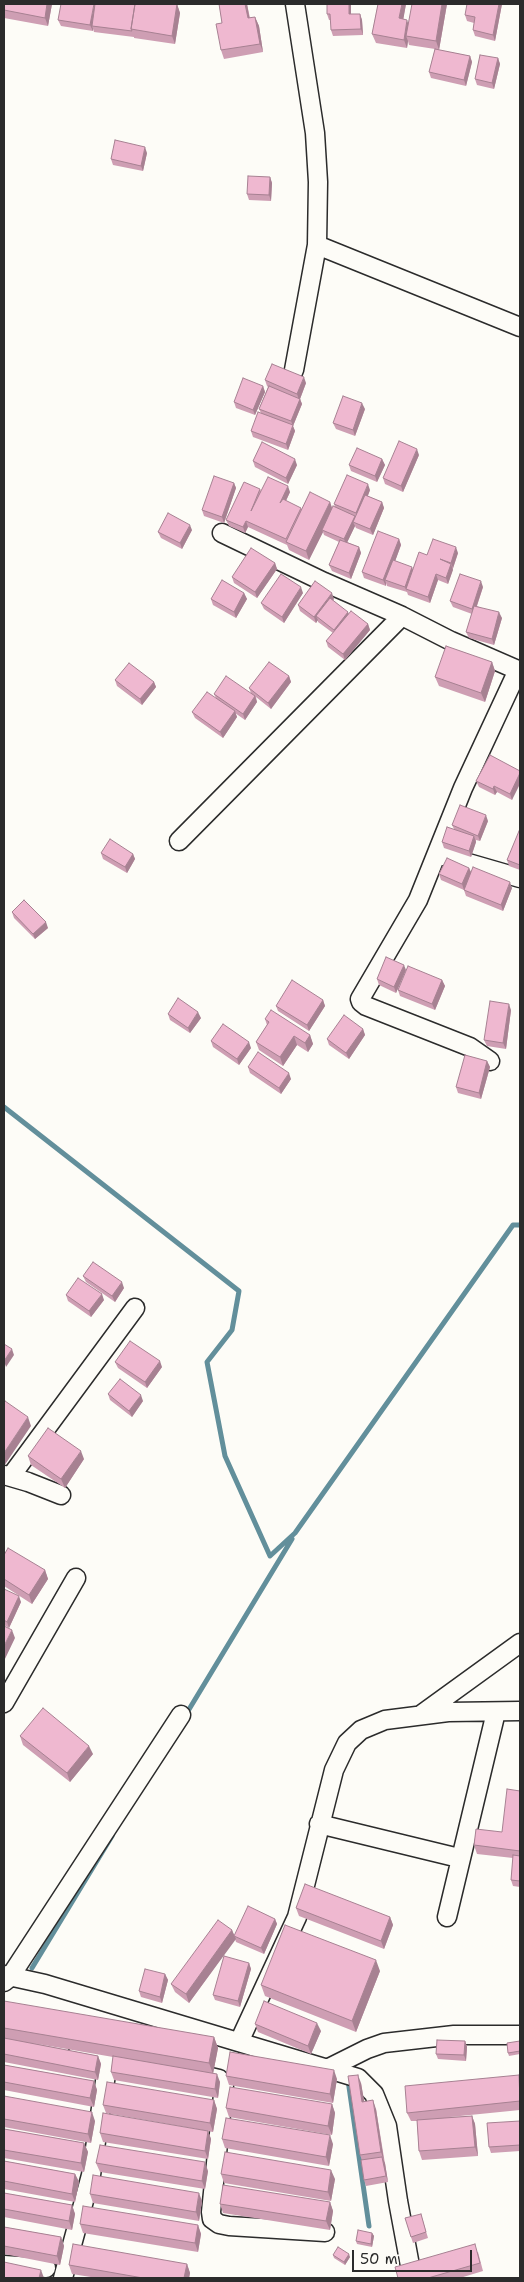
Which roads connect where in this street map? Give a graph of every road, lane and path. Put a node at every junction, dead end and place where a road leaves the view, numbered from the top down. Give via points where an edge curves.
1 (295, 4) edge
2 (317, 245) junction
3 (520, 327) edge
4 (294, 370) dead end
5 (222, 532) dead end
6 (402, 616) junction
7 (519, 670) edge
8 (179, 841) dead end
9 (437, 854) junction
10 (520, 878) edge
11 (490, 1061) dead end
12 (135, 1308) dead end
13 (7, 1476) edge
14 (61, 1495) dead end
15 (76, 1578) dead end
16 (520, 1643) edge
17 (4, 1703) edge
18 (520, 1711) edge
19 (496, 1712) junction
20 (181, 1715) dead end
21 (419, 1716) junction
22 (319, 1824) junction
23 (459, 1858) junction
24 (446, 1917) dead end
25 (6, 1978) edge
26 (520, 2035) edge
27 (239, 2042) junction
28 (61, 2053) edge
29 (108, 2061) junction
30 (127, 2064) edge
31 (327, 2069) junction
32 (183, 2072) edge
33 (325, 2232) edge
34 (4, 2265) edge
35 (46, 2268) dead end
36 (411, 2271) edge
37 (63, 2278) edge

1 - 2 street via 315,133
2 - 3 street
2 - 4 street
5 - 6 street
6 - 7 street
6 - 8 street
7 - 9 street via 463,788
9 - 10 street
9 - 11 street via 418,900 360,998 361,1002 470,1047
12 - 13 street
13 - 14 street
15 - 17 street
16 - 21 street
18 - 19 street
19 - 21 street
19 - 23 street
20 - 25 street
21 - 22 street via 385,1720 361,1730 347,1743 334,1770
22 - 23 street
22 - 27 street via 297,1917
23 - 24 street
25 - 27 street via 45,1984
26 - 31 street via 454,2035 384,2044
27 - 31 street
28 - 29 street
29 - 30 street
29 - 37 street via 91,2175
31 - 36 street via 358,2078 374,2094 387,2126
32 - 33 street via 211,2076 220,2079 224,2085 212,2219 229,2226
34 - 35 street

